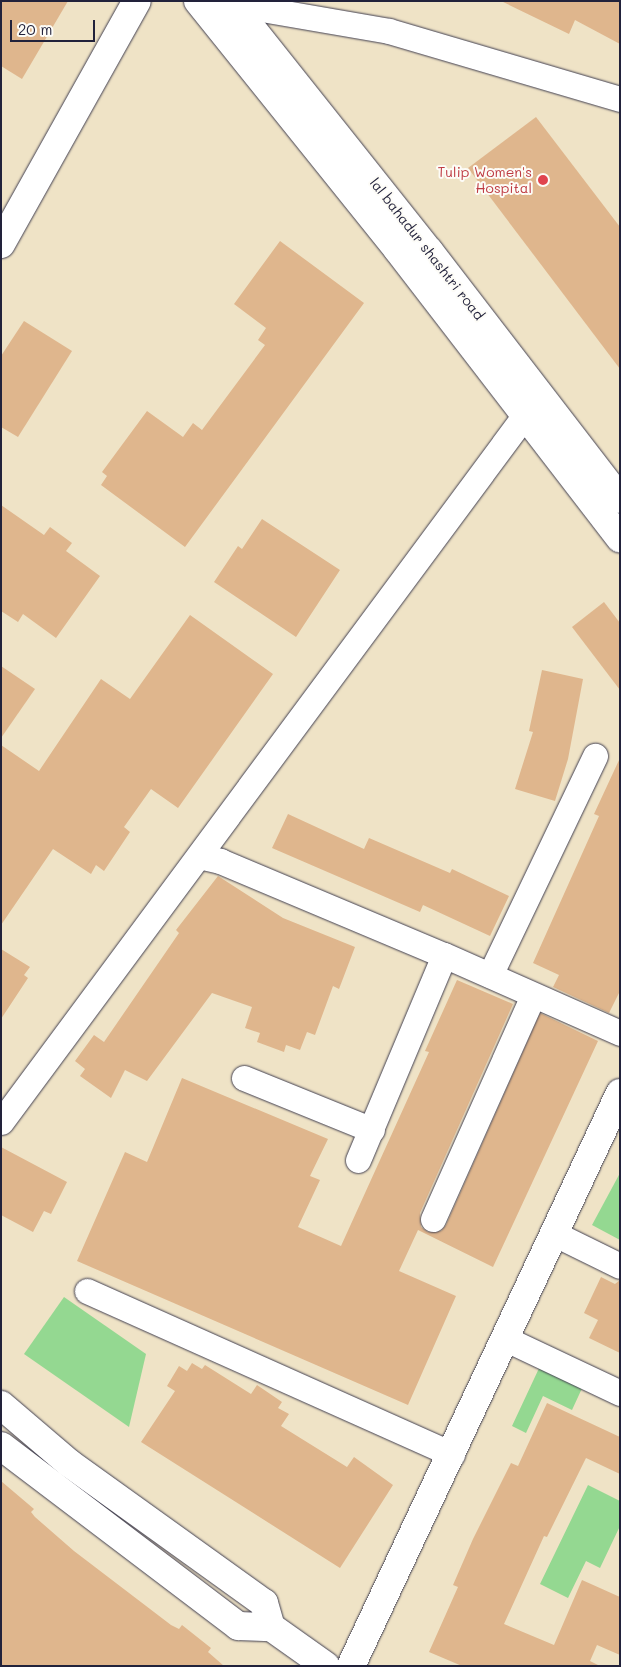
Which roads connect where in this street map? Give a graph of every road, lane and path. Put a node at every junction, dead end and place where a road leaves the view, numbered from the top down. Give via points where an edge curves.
1 (137, 1) edge
2 (198, 1) edge
3 (232, 2) edge
4 (620, 99) edge
5 (1, 244) edge
6 (525, 416) junction
7 (620, 499) edge
8 (620, 538) edge
9 (595, 756) dead end
10 (200, 856) junction
11 (444, 955) junction
12 (490, 975) junction
13 (533, 995) junction
14 (620, 1033) edge
15 (244, 1078) dead end
16 (620, 1093) edge
17 (1, 1122) edge
18 (372, 1130) junction
19 (358, 1160) dead end
20 (434, 1219) dead end
21 (555, 1234) junction
22 (620, 1266) edge
23 (87, 1291) dead end
24 (506, 1339) junction
25 (620, 1393) edge
26 (1, 1405) edge
27 (4, 1454) edge
28 (452, 1454) junction
29 (271, 1627) junction
30 (326, 1666) edge
31 (351, 1666) edge

1 - 5 street
2 - 6 street
3 - 4 street via 389,31
3 - 7 street, lal bahadur shashtri road via 429,250
6 - 8 street
6 - 10 street
9 - 12 street
10 - 11 street via 220,861
10 - 17 street
11 - 12 street
11 - 18 street
12 - 13 street
13 - 14 street
13 - 20 street
15 - 18 street
16 - 21 street
18 - 19 street
21 - 22 street
21 - 24 street
23 - 28 street
24 - 25 street
24 - 28 street
26 - 29 street via 69,1463 264,1603
27 - 29 street via 238,1626
28 - 31 street
29 - 30 street

